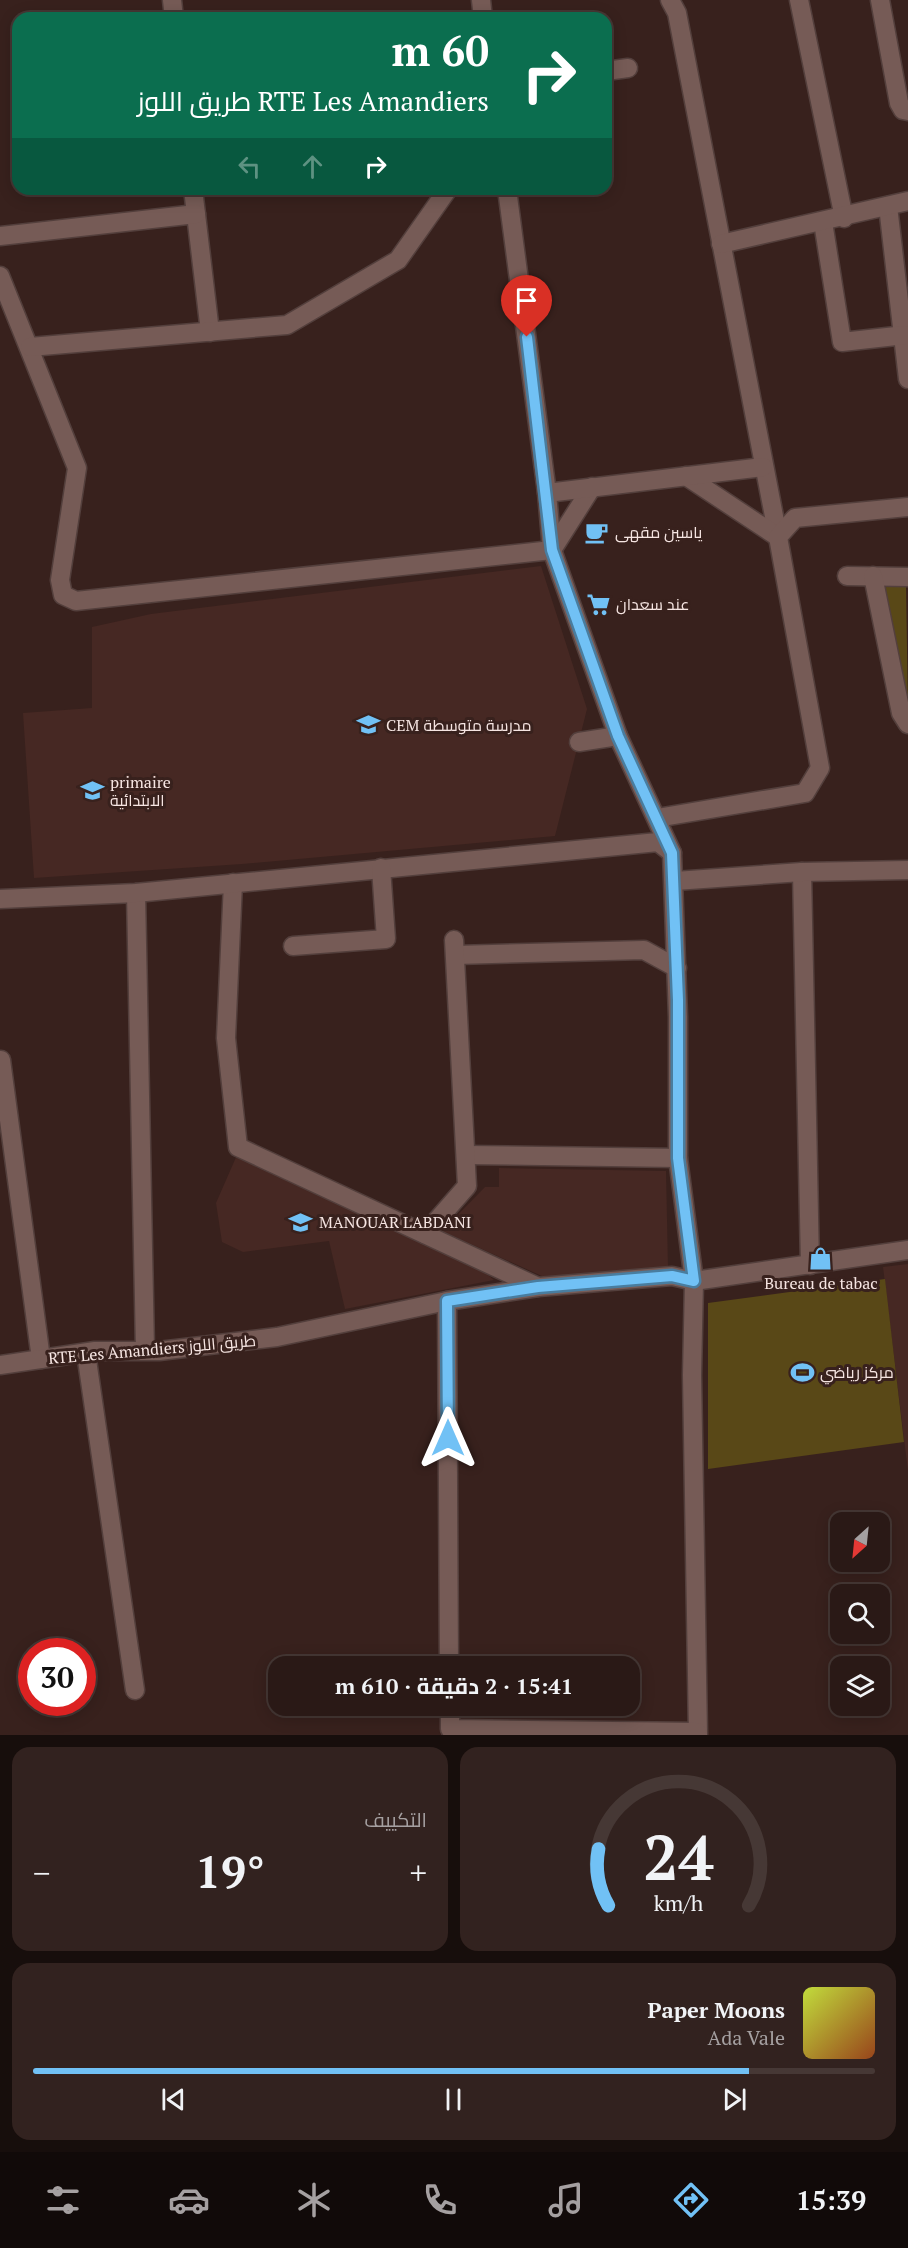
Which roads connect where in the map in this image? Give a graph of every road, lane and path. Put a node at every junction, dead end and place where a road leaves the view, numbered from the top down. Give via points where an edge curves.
1 (670, 0) edge
2 (799, 0) edge
3 (880, 0) edge
4 (628, 68) dead end
5 (612, 70) edge
6 (908, 111) edge
7 (194, 195) edge
8 (444, 195) edge
9 (508, 195) edge
10 (908, 201) edge
11 (888, 206) junction
12 (196, 214) junction
13 (844, 218) junction
14 (823, 222) junction
15 (0, 236) edge
16 (721, 244) junction
17 (0, 276) edge
18 (210, 332) junction
19 (905, 335) junction
20 (30, 347) junction
21 (908, 379) edge
22 (763, 467) junction
23 (686, 476) junction
24 (592, 487) junction
25 (547, 493) junction
26 (908, 507) edge
27 (778, 537) junction
28 (552, 550) junction
29 (847, 576) dead end
30 (873, 576) junction
31 (908, 577) edge
32 (908, 724) edge
33 (618, 736) junction
34 (579, 742) dead end
35 (657, 818) junction
36 (672, 853) junction
37 (381, 868) junction
38 (908, 870) edge
39 (802, 872) junction
40 (675, 881) junction
41 (233, 883) junction
42 (136, 893) junction
43 (0, 899) edge
44 (293, 946) dead end
45 (677, 968) junction
46 (1, 1060) edge
47 (466, 1155) junction
48 (678, 1158) junction
49 (425, 1234) junction
50 (908, 1250) edge
51 (810, 1265) junction
52 (694, 1281) junction
53 (538, 1287) junction
54 (447, 1301) junction
55 (145, 1350) junction
56 (86, 1353) junction
57 (41, 1359) junction
58 (0, 1365) edge
59 (449, 1656) edge
60 (135, 1690) dead end
61 (450, 1716) edge
62 (698, 1733) edge

1 - 16 street via 677,13
2 - 13 street
3 - 6 street via 899,103
4 - 5 street
7 - 12 street
8 - 18 street via 398,260 287,325
9 - 25 street
10 - 11 street
11 - 13 street
11 - 19 street
12 - 15 street
12 - 18 street
13 - 14 street
14 - 16 street
14 - 19 street via 842,342
16 - 22 street
17 - 20 street
18 - 20 street
19 - 21 street
20 - 28 street via 77,468 60,580 63,595 76,601
22 - 23 street
22 - 27 street
23 - 24 street
23 - 27 street
24 - 25 street
24 - 28 street
25 - 28 street
26 - 27 street via 795,519
27 - 35 street via 820,768 805,793
28 - 33 street
29 - 30 street
30 - 31 street
30 - 32 street via 901,713
33 - 34 street
33 - 35 street
35 - 36 street
36 - 37 street via 658,842
36 - 40 street
37 - 41 street
37 - 44 street via 386,939
38 - 39 street
39 - 40 street
39 - 51 street
40 - 45 street
41 - 42 street
41 - 49 street via 226,1038 238,1147
42 - 43 street
42 - 55 street
45 - 47 street via 644,950 455,947
45 - 48 street
46 - 57 street
47 - 48 street
47 - 49 street via 467,1186
48 - 52 street
49 - 53 street
50 - 51 street, RTE Les Amandiers طريق اللوز
51 - 52 street, RTE Les Amandiers طريق اللوز
52 - 53 street, RTE Les Amandiers طريق اللوز via 672,1276
52 - 62 street
53 - 54 street, RTE Les Amandiers طريق اللوز
54 - 55 street, RTE Les Amandiers طريق اللوز via 277,1337
54 - 59 street
55 - 56 street, RTE Les Amandiers طريق اللوز
56 - 57 street, RTE Les Amandiers طريق اللوز
56 - 60 street
57 - 58 street, RTE Les Amandiers طريق اللوز
61 - 62 street via 450,1729

